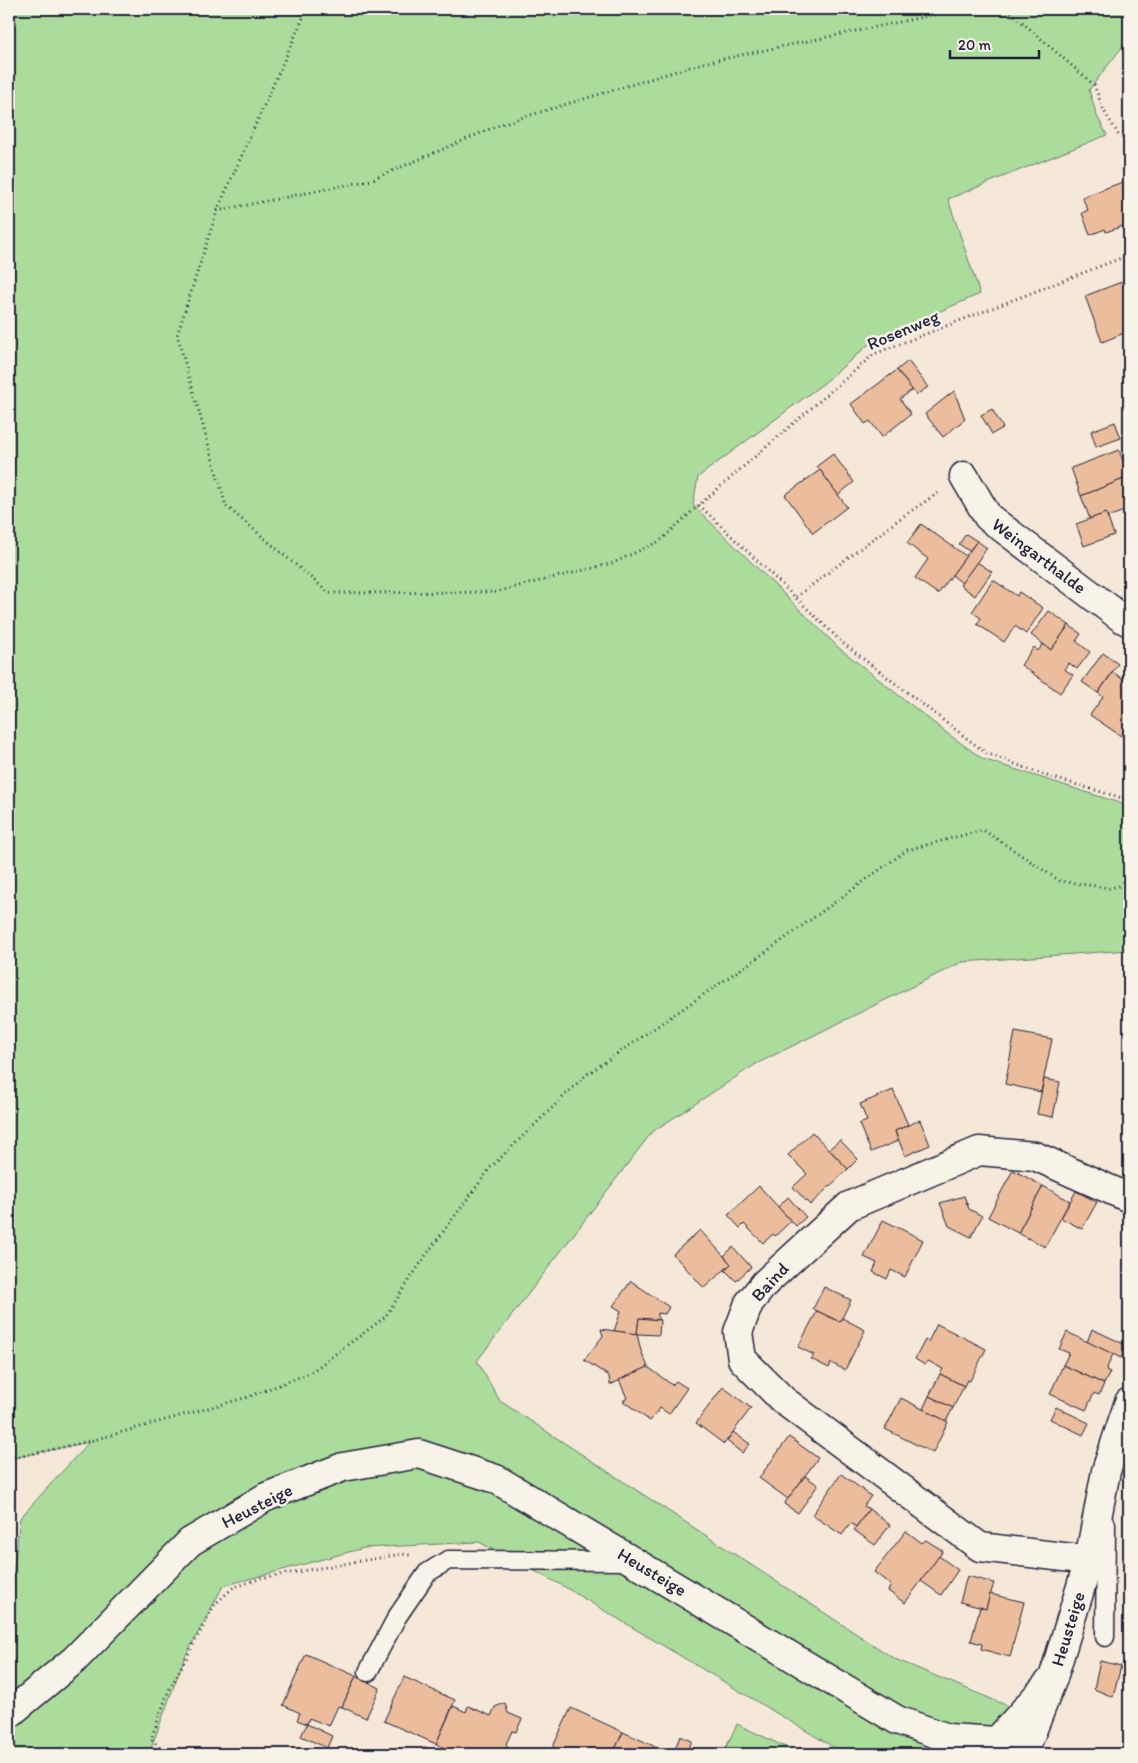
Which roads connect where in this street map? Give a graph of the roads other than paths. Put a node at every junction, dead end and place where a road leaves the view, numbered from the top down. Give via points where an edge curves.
1 (964, 476) road end
2 (1129, 622) edge
3 (1129, 1198) edge
4 (1129, 1402) edge
5 (1106, 1471) junction
6 (1088, 1560) junction
7 (635, 1561) junction
8 (1105, 1637) dead end
9 (368, 1672) dead end
10 (1054, 1678) junction
11 (9, 1714) edge
12 (1023, 1754) edge

1 - 2 street, Weingarthalde via 988,517
3 - 6 street, Baind via 1035,1156 979,1151 850,1206 765,1283 749,1303 738,1332 742,1359 783,1400 980,1547
4 - 5 street, Heusteige
5 - 6 street, Heusteige
5 - 8 lane
6 - 10 street, Heusteige
7 - 9 lane via 448,1560 427,1573 397,1617
7 - 10 street, Heusteige via 897,1720 948,1738 997,1741
7 - 11 street, Heusteige via 496,1479 418,1454 343,1467 266,1497 190,1542 74,1660
10 - 12 street

